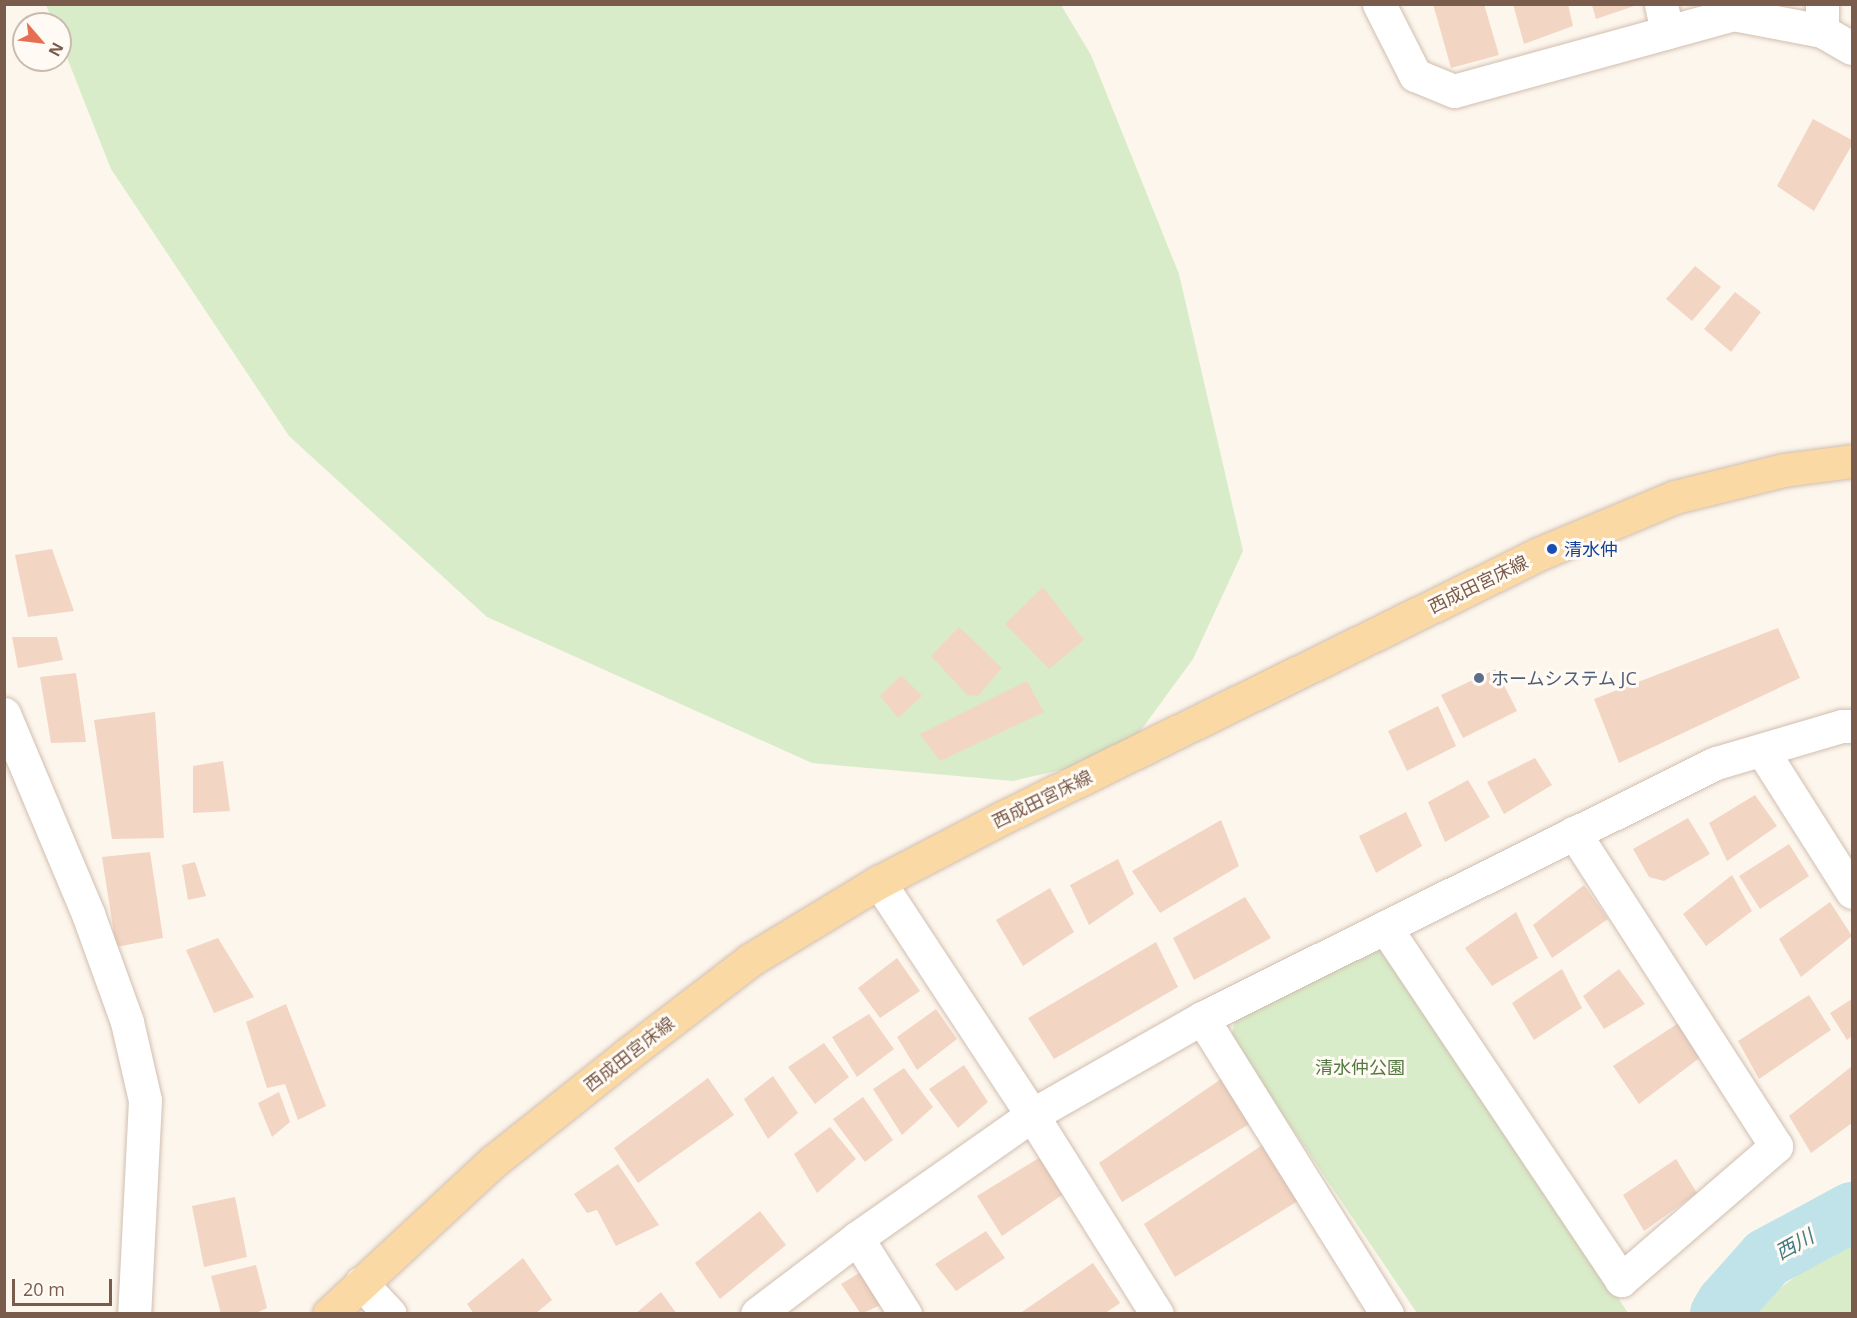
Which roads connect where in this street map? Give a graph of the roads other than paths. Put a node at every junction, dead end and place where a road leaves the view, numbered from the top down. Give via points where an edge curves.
1 (1379, 4) edge
2 (1664, 18) edge
3 (1822, 18) edge
4 (1852, 48) edge
5 (1852, 461) edge
6 (4, 714) edge
7 (1852, 726) edge
8 (1762, 750) junction
9 (1574, 832) junction
10 (879, 882) junction
11 (1852, 892) edge
12 (1385, 927) junction
13 (1202, 1018) junction
14 (1032, 1114) junction
15 (857, 1238) junction
16 (361, 1282) junction
17 (134, 1314) edge
18 (329, 1314) edge
19 (390, 1314) edge
20 (757, 1314) edge
21 (905, 1314) edge
22 (1157, 1314) edge
23 (1387, 1314) edge

1 - 2 street via 1415,75 1454,91
2 - 3 street via 1733,14
3 - 4 street
5 - 10 main road, 西成田宮床線 via 1784,470 1675,497 1541,553
6 - 17 street via 88,914 126,1022 145,1101
7 - 8 street
8 - 9 street via 1716,763
8 - 11 street
9 - 12 street
9 - 12 street via 1776,1146 1621,1280
10 - 14 street
10 - 16 main road, 西成田宮床線 via 750,960 638,1046 495,1160
12 - 13 street
13 - 14 street
13 - 23 street
14 - 15 street
14 - 22 street
15 - 20 street
15 - 21 street
16 - 18 main road, 西成田宮床線
16 - 19 street

